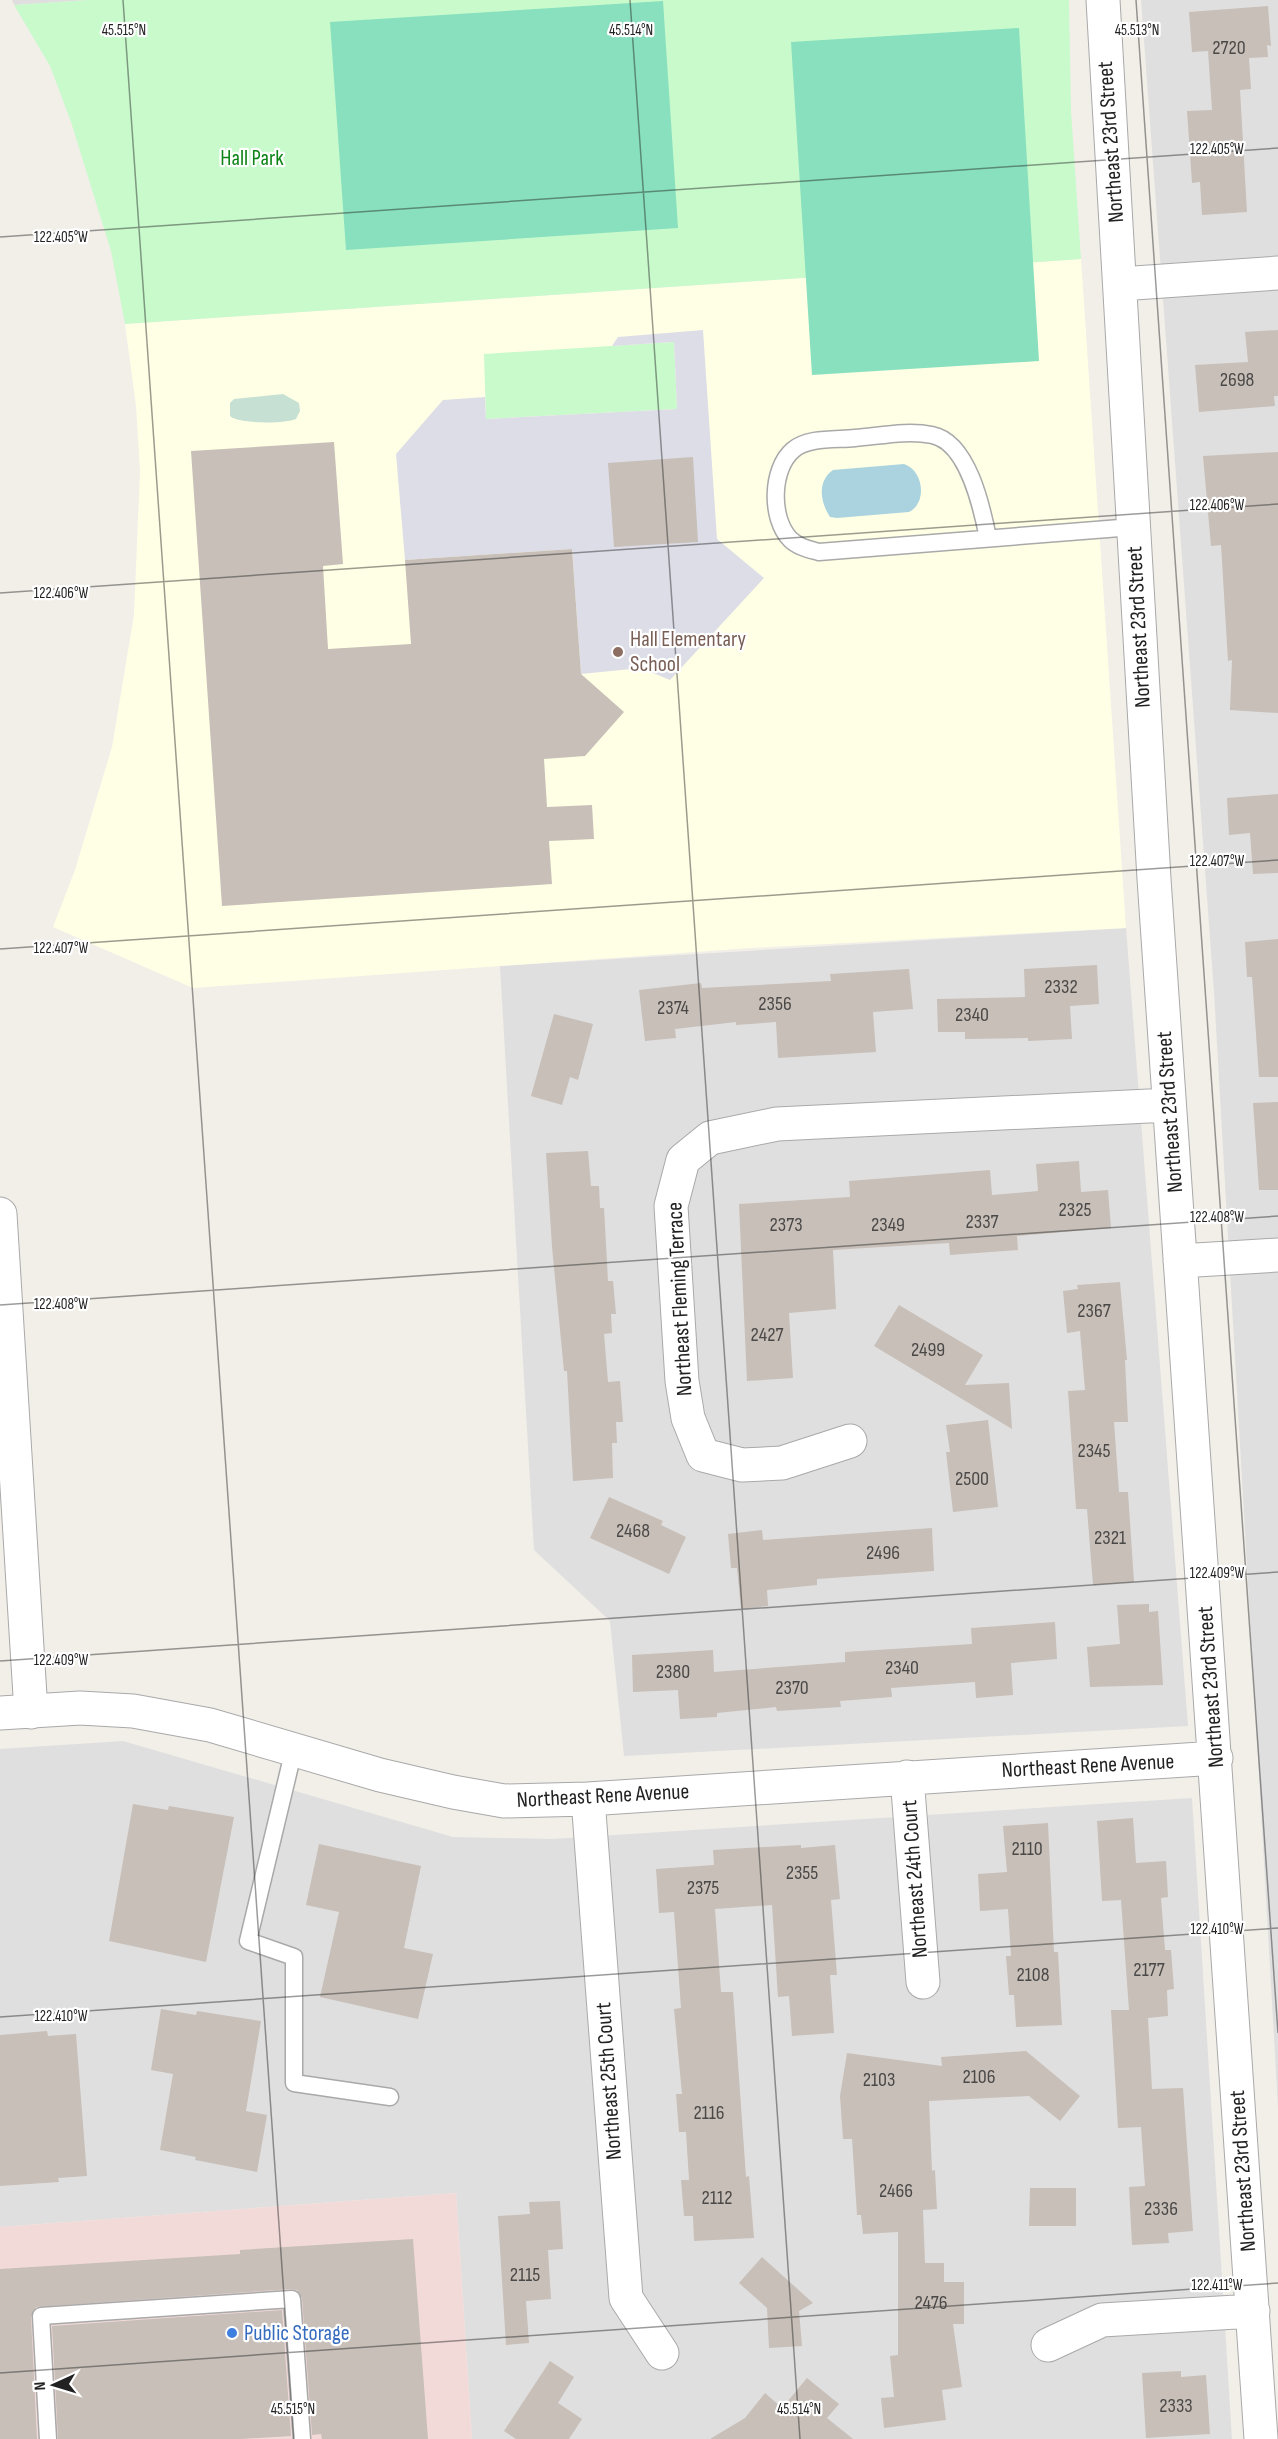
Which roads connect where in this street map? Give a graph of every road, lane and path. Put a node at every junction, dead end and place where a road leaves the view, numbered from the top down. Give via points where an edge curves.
1 (1103, 0) edge
2 (1278, 273) edge
3 (1120, 284) junction
4 (1133, 526) junction
5 (988, 538) junction
6 (1168, 1105) junction
7 (0, 1214) edge
8 (1278, 1255) edge
9 (1180, 1261) junction
10 (6, 1395) edge
11 (850, 1442) dead end
12 (16, 1712) edge
13 (294, 1749) junction
14 (1216, 1758) junction
15 (907, 1777) junction
16 (588, 1799) junction
17 (923, 1982) dead end
18 (390, 2097) dead end
19 (1253, 2311) junction
20 (1048, 2345) dead end
21 (662, 2353) dead end
22 (48, 2439) edge
23 (302, 2439) edge
24 (1261, 2439) edge

1 - 3 street, Northeast 23rd Street
2 - 3 street
3 - 4 street, Northeast 23rd Street
4 - 5 lane
4 - 6 street, Northeast 23rd Street
5 - 5 lane via 972,477 951,445 935,435 916,433 809,442 793,450 782,466 776,492 781,523 789,538 803,548 819,552
6 - 9 street, Northeast 23rd Street
6 - 11 street, Northeast Fleming Terrace via 777,1125 710,1138 683,1160 671,1206 682,1381 688,1418 704,1455 742,1465 783,1462
7 - 10 street
8 - 9 street
9 - 14 street, Northeast 23rd Street
10 - 12 street
12 - 13 street, Northeast Rene Avenue via 80,1708 133,1711 210,1725
13 - 16 street, Northeast Rene Avenue via 453,1792 504,1800
13 - 18 lane via 248,1941 294,1957 294,2083
14 - 15 street, Northeast Rene Avenue
14 - 19 street, Northeast 23rd Street
15 - 16 street, Northeast Rene Avenue
15 - 17 street, Northeast 24th Court
16 - 21 street, Northeast 25th Court via 626,2298
19 - 20 street via 1102,2320
19 - 24 street, Northeast 23rd Street
22 - 23 lane via 41,2316 292,2299

